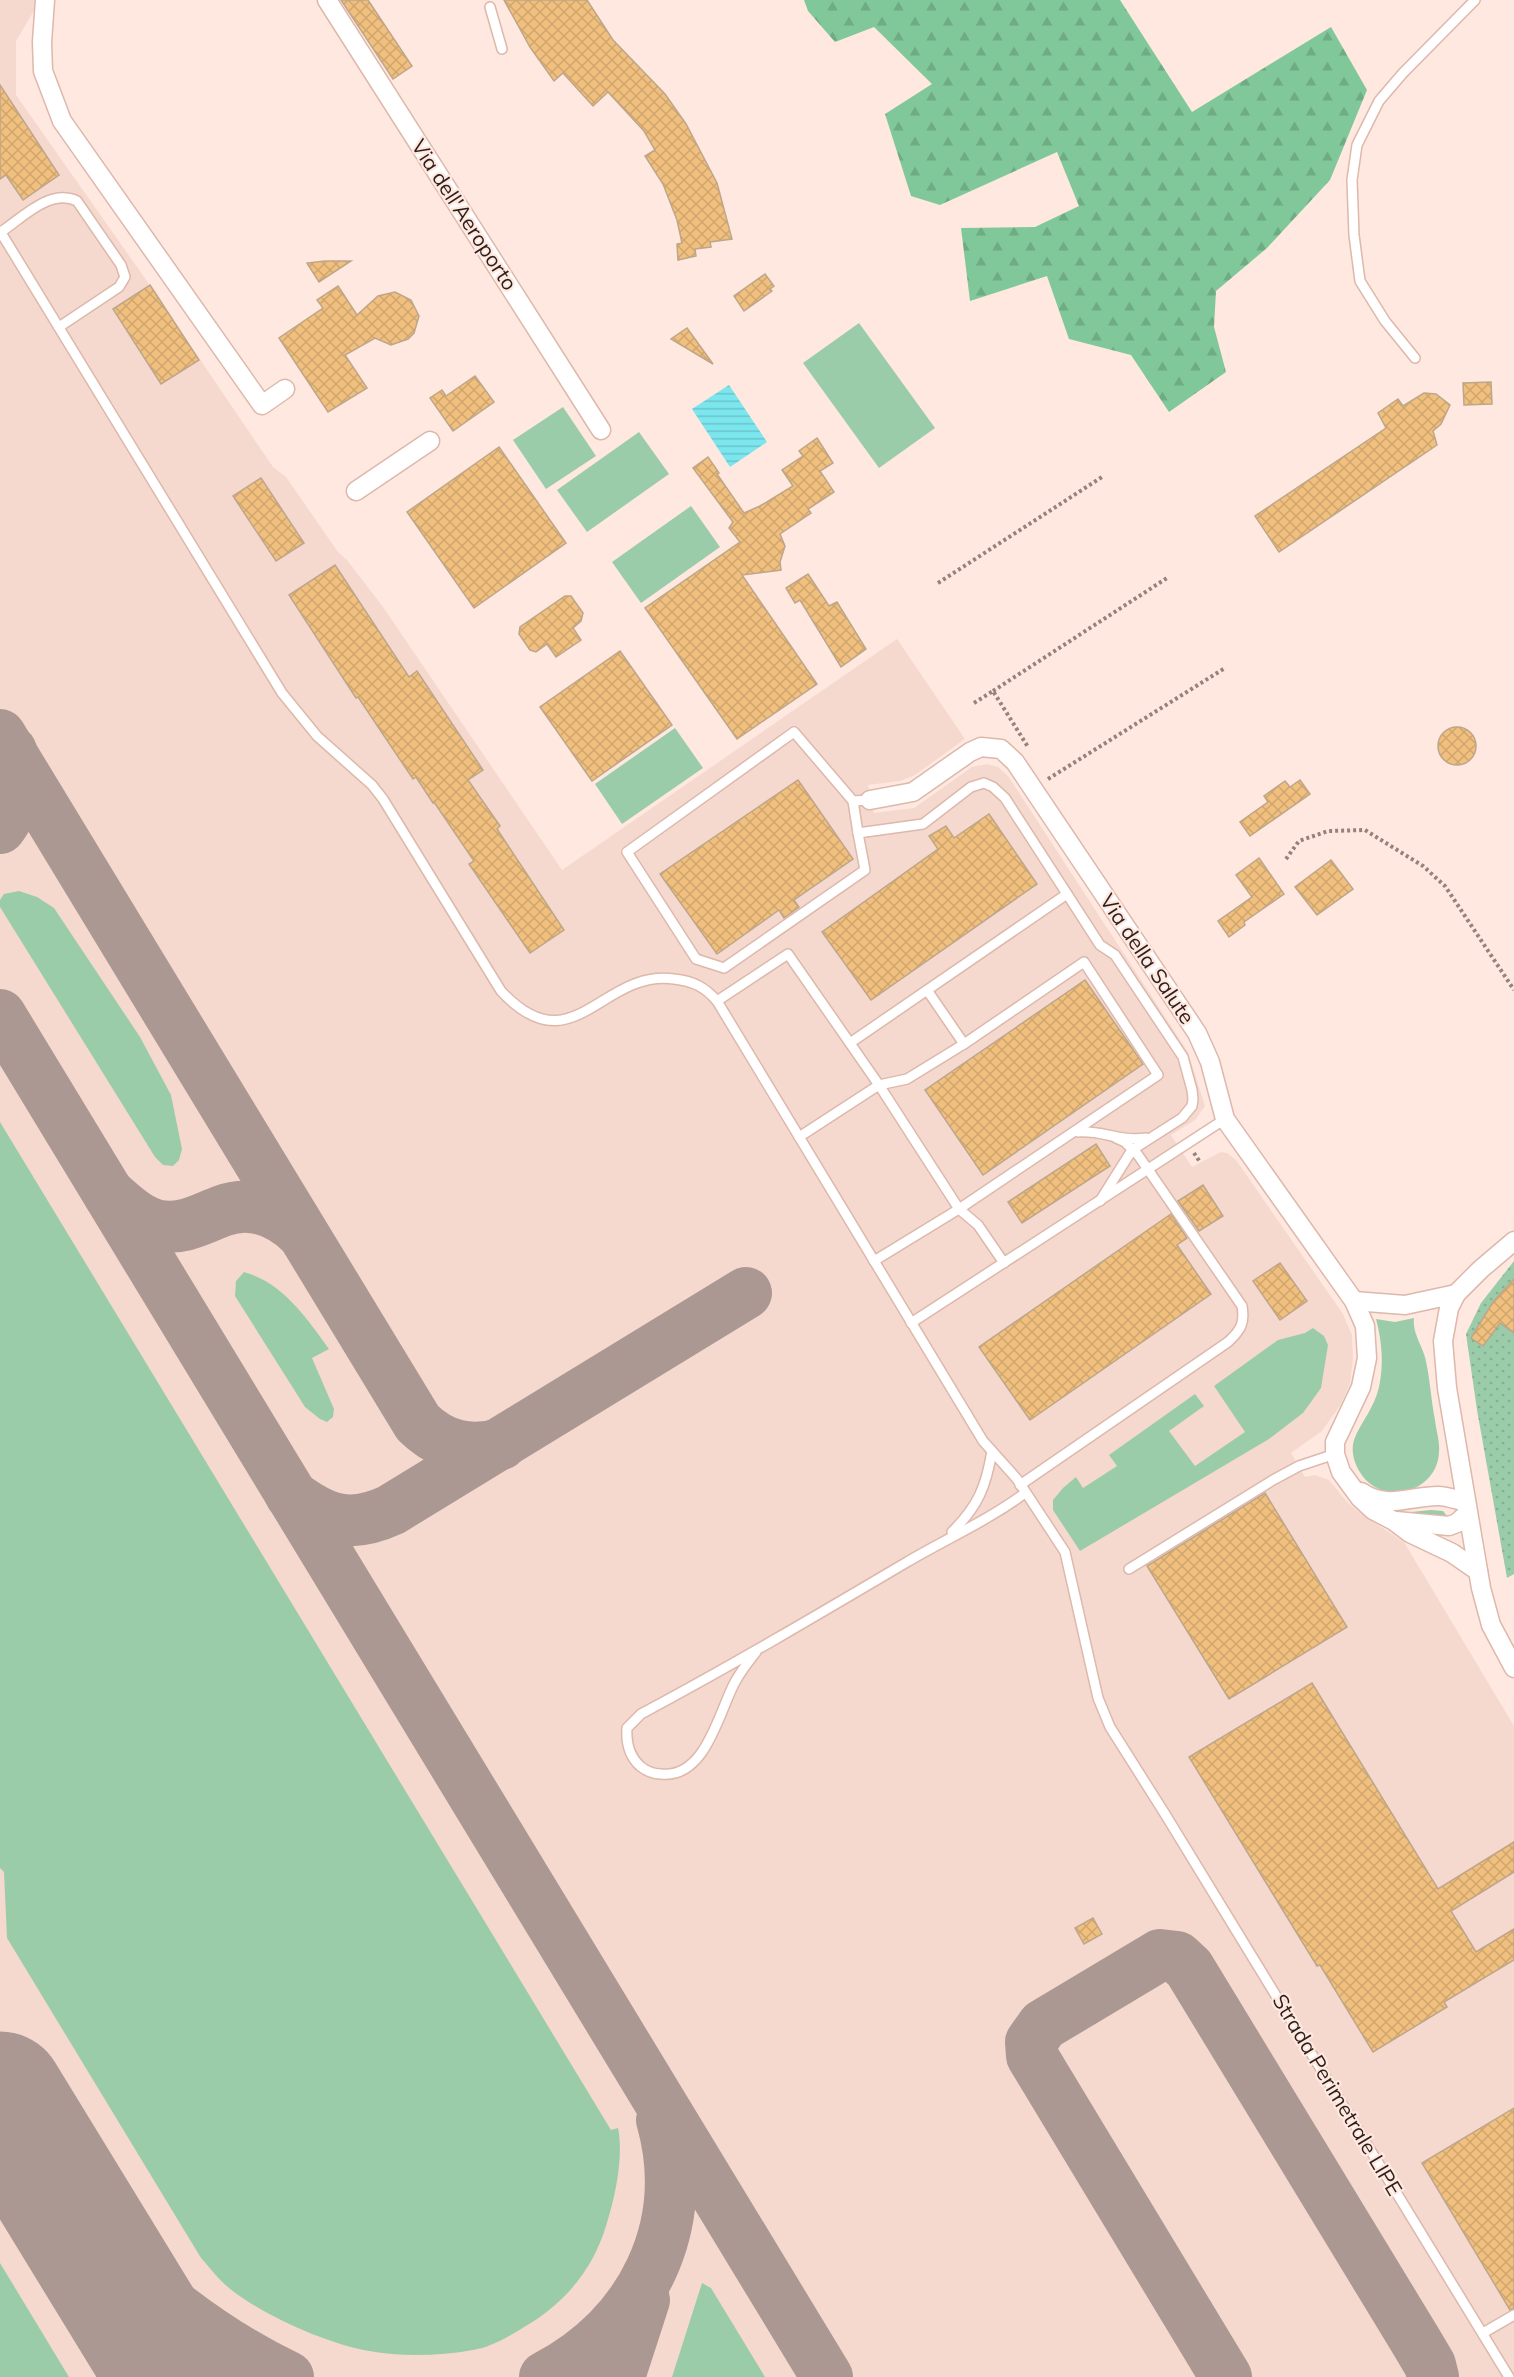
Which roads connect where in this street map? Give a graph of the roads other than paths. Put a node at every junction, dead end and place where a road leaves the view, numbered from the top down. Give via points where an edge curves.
1 (45, 0) edge
2 (327, 0) edge
3 (1475, 0) edge
4 (490, 7) dead end
5 (502, 49) dead end
6 (0, 232) edge
7 (59, 327) junction
8 (1415, 358) dead end
9 (285, 389) dead end
10 (602, 430) dead end
11 (430, 441) dead end
12 (356, 491) dead end
13 (861, 800) junction
14 (858, 833) junction
15 (1067, 894) junction
16 (927, 990) junction
17 (717, 1002) junction
18 (850, 1043) junction
19 (964, 1044) junction
20 (879, 1085) junction
21 (1225, 1119) junction
22 (1075, 1132) junction
23 (799, 1137) junction
24 (1116, 1138) junction
25 (1151, 1138) junction
26 (1132, 1150) junction
27 (1148, 1170) junction
28 (1100, 1201) junction
29 (959, 1209) junction
30 (1514, 1241) edge
31 (874, 1261) junction
32 (1004, 1263) junction
33 (1456, 1294) junction
34 (1354, 1301) junction
35 (911, 1323) junction
36 (992, 1451) junction
37 (1335, 1454) junction
38 (1348, 1482) junction
39 (1023, 1489) junction
40 (1467, 1508) junction
41 (1394, 1521) junction
42 (936, 1545) junction
43 (1129, 1569) dead end
44 (1478, 1571) junction
45 (756, 1652) junction
46 (1514, 1668) edge
47 (1514, 2314) edge
48 (1483, 2333) junction
49 (1509, 2377) edge

1 - 9 street via 43,71 62,122 262,405
2 - 10 street, Via dell'Aeroporto
3 - 8 lane via 1379,101 1357,145 1352,180 1360,281
4 - 5 lane
6 - 7 lane
6 - 7 lane via 47,201 69,197 77,201 122,265 125,277 119,287
7 - 17 lane via 282,693 317,736 383,799 501,991 513,1004 532,1016 556,1022 567,1020 637,982 655,977 688,981 707,990
11 - 12 street
13 - 14 lane
13 - 14 lane via 794,732 627,852 696,959 724,968 865,870
13 - 21 street, Via della Salute via 913,792 981,747 1001,749 1016,762 1197,1033 1210,1062
14 - 15 lane via 923,824 971,787 984,783 1005,798
15 - 16 lane
15 - 25 lane via 1100,945 1115,955 1183,1057 1192,1106 1182,1118
16 - 18 lane
16 - 19 lane
17 - 18 lane via 789,954
17 - 23 lane, Strada Perimetrale LIPE
18 - 20 lane
19 - 20 lane via 907,1079
19 - 22 lane via 1084,962 1158,1075
20 - 23 lane
20 - 29 lane
21 - 27 lane
21 - 34 street, Via della Salute
22 - 24 lane via 1091,1131
22 - 29 lane
23 - 31 lane, Strada Perimetrale LIPE
24 - 25 lane
24 - 26 lane
25 - 26 lane
26 - 27 lane
26 - 28 lane
27 - 28 lane
27 - 39 lane via 1242,1306 1245,1320 1228,1342
28 - 32 lane
29 - 31 lane
29 - 32 lane via 978,1225
30 - 33 street
31 - 35 lane, Strada Perimetrale LIPE
32 - 35 lane
33 - 34 street via 1405,1305
33 - 40 street via 1444,1326 1443,1349
34 - 37 street, Via della Salute via 1365,1326 1368,1358 1361,1388 1335,1442
35 - 36 lane, Strada Perimetrale LIPE
36 - 39 lane, Strada Perimetrale LIPE
36 - 42 lane via 982,1492 969,1515
37 - 38 street
37 - 43 lane via 1299,1466
38 - 40 street via 1376,1501 1398,1503 1439,1496
38 - 41 street via 1373,1510
39 - 42 lane via 1003,1510
39 - 48 lane, Strada Perimetrale LIPE via 1065,1552 1098,1698 1110,1727
40 - 41 street via 1457,1523 1449,1526
40 - 44 street
41 - 44 street
42 - 45 lane
44 - 46 street via 1491,1625
45 - 45 lane via 641,1714 627,1728 626,1742 640,1766 664,1775 677,1773 691,1763 704,1749 734,1684
47 - 48 lane
48 - 49 lane, Strada Perimetrale LIPE

